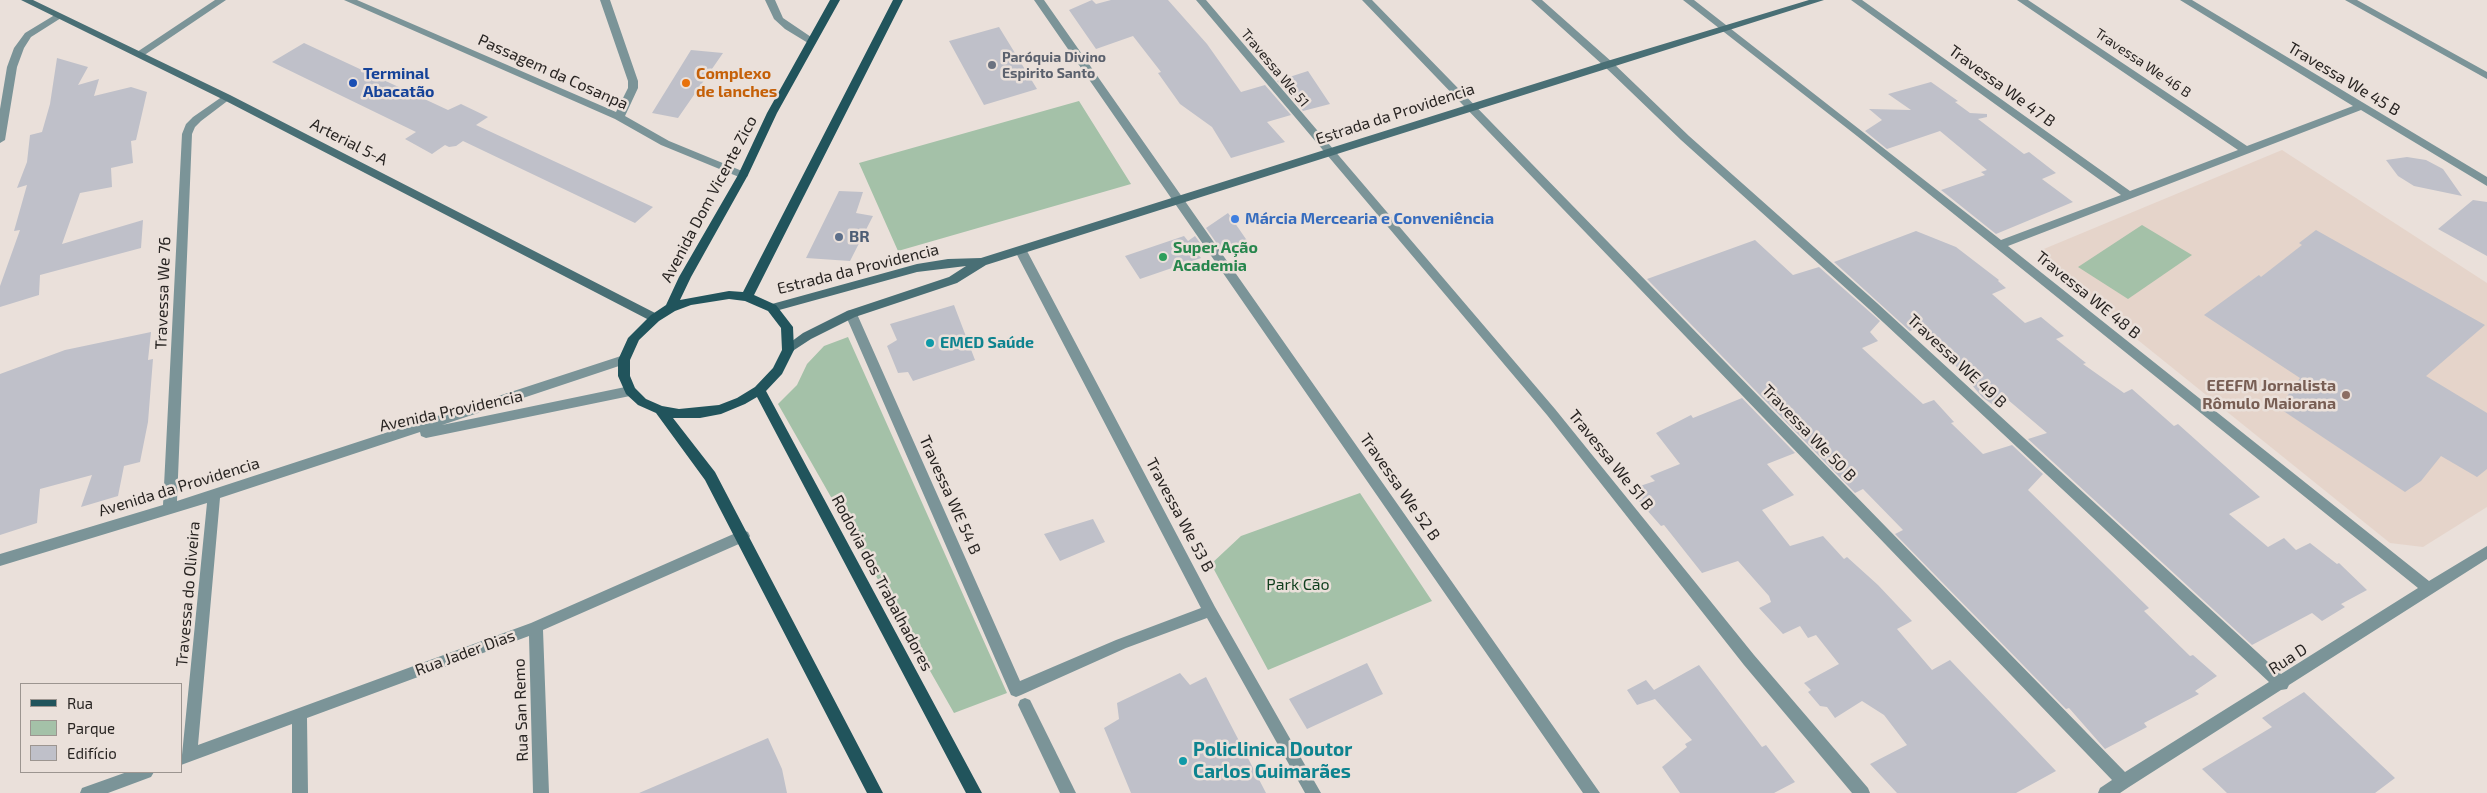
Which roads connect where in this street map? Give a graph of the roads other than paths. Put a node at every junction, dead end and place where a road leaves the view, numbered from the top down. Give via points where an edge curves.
1 (26, 0) edge
2 (221, 0) edge
3 (349, 0) edge
4 (605, 0) edge
5 (770, 0) edge
6 (835, 0) edge
7 (898, 0) edge
8 (1039, 0) edge
9 (1201, 0) edge
10 (1367, 0) edge
11 (1536, 0) edge
12 (1688, 0) edge
13 (1819, 0) edge
14 (1856, 0) edge
15 (2022, 0) edge
16 (2186, 0) edge
17 (2350, 0) edge
18 (58, 16) junction
19 (1726, 28) junction
20 (811, 41) junction
21 (140, 54) junction
22 (1608, 64) junction
23 (2487, 76) edge
24 (226, 97) junction
25 (1472, 107) junction
26 (2360, 107) junction
27 (619, 116) junction
28 (0, 140) edge
29 (2247, 150) junction
30 (1328, 153) junction
31 (743, 175) junction
32 (2487, 182) edge
33 (2130, 196) junction
34 (1178, 200) junction
35 (1999, 244) junction
36 (1021, 251) junction
37 (982, 262) junction
38 (747, 297) junction
39 (671, 308) junction
40 (772, 308) junction
41 (851, 314) junction
42 (655, 318) junction
43 (788, 350) junction
44 (624, 360) junction
45 (759, 390) junction
46 (630, 391) junction
47 (660, 410) junction
48 (367, 445) junction
49 (214, 495) junction
50 (170, 508) junction
51 (743, 536) junction
52 (2487, 552) edge
53 (0, 560) edge
54 (2429, 589) junction
55 (1210, 611) junction
56 (536, 627) junction
57 (2282, 684) junction
58 (1024, 705) dead end
59 (299, 715) junction
60 (185, 757) edge
61 (143, 773) edge
62 (2124, 782) junction
63 (88, 793) edge
64 (300, 793) edge
65 (541, 793) edge
66 (875, 793) edge
67 (974, 793) edge
68 (1068, 793) edge
69 (1313, 793) edge
70 (1592, 793) edge
71 (1862, 793) edge
72 (2106, 793) edge

1 - 18 main road, Arterial 5-A
2 - 21 street
3 - 27 street, Passagem da Cosanpa
4 - 27 street via 633,81
5 - 20 street via 779,19 788,28
6 - 20 main road, Avenida Dom Vicente Zico
7 - 38 main road
8 - 34 street, Travessa We 52 B
9 - 30 street, Travessa We 51
10 - 25 street, Travessa We 50 B
11 - 22 street, Travessa WE 49 B
12 - 19 street, Travessa WE 48 B
13 - 19 main road, Estrada da Providencia
14 - 33 street, Travessa We 47 B
15 - 29 street, Travessa We 46 B
16 - 26 street, Travessa We 45 B
17 - 23 street
18 - 21 main road, Arterial 5-A
18 - 28 street via 28,35 20,48 12,67
19 - 22 main road, Estrada da Providencia
19 - 35 street, Travessa WE 48 B
20 - 31 main road, Avenida Dom Vicente Zico
21 - 24 main road, Arterial 5-A
22 - 25 main road, Estrada da Providencia
22 - 57 street, Travessa WE 49 B
24 - 42 main road, Arterial 5-A
24 - 50 street, Travessa We 76 via 190,126 187,134
25 - 30 main road, Estrada da Providencia
25 - 62 street, Travessa We 50 B
26 - 29 street
26 - 32 street, Travessa We 45 B
27 - 31 street, Passagem da Cosanpa via 665,143
29 - 33 street
30 - 34 main road, Estrada da Providencia
30 - 71 street, Travessa We 51 B via 1551,412 1748,660
31 - 39 main road, Avenida Dom Vicente Zico
33 - 35 street
34 - 36 main road, Estrada da Providencia
34 - 70 street, Travessa We 52 B
35 - 54 street, Travessa WE 48 B
36 - 37 main road, Estrada da Providencia
36 - 55 street, Travessa We 53 B
37 - 40 main road, Estrada da Providencia via 917,268
37 - 41 main road, Estrada da Providencia via 953,280
38 - 39 main road via 710,296
38 - 40 main road
39 - 42 main road
40 - 43 main road via 787,327
41 - 43 main road, Estrada da Providencia via 807,336
41 - 55 street, Travessa WE 54 B via 1016,690 1121,644
42 - 44 main road via 634,338
43 - 45 main road via 778,371
44 - 46 main road via 624,376
44 - 48 street, Avenida Providencia
45 - 47 main road via 721,409 679,414
45 - 67 main road, Rodovia dos Trabalhadores
46 - 47 main road via 642,402
46 - 48 street, Avenida Providencia
47 - 51 main road via 710,476
48 - 49 street, Avenida da Providencia
49 - 50 street, Avenida da Providencia
49 - 60 street, Travessa do Oliveira
50 - 53 street, Avenida da Providencia
51 - 56 street, Rua Jader Dias
51 - 66 main road
52 - 54 street, Rua D
54 - 57 street, Rua D
55 - 69 street, Travessa We 53 B
56 - 59 street, Rua Jader Dias
56 - 65 street, Rua San Remo
57 - 62 street, Rua D
58 - 68 street
59 - 60 street, Rua Jader Dias
59 - 64 street
61 - 63 street
62 - 72 street, Rua D

